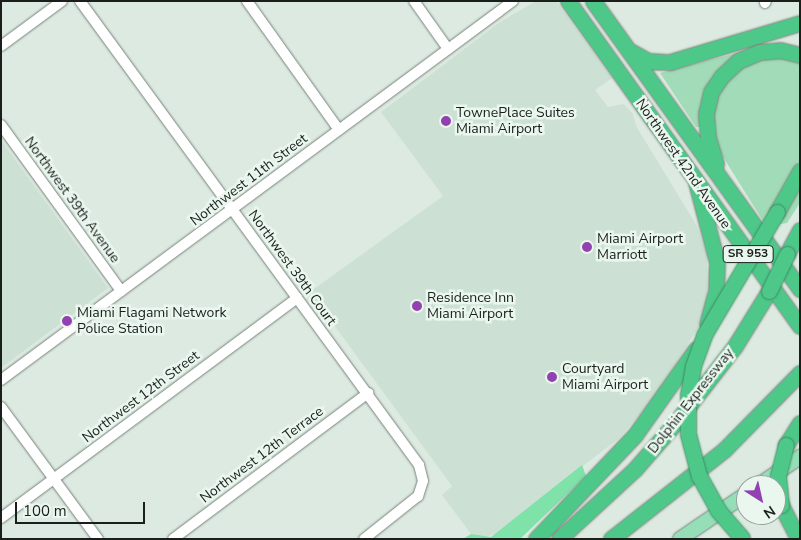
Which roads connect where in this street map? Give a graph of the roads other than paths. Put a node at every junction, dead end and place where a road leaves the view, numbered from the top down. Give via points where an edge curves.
1 (62, 1) edge
2 (80, 1) edge
3 (247, 1) edge
4 (414, 1) edge
5 (513, 1) edge
6 (568, 1) edge
7 (593, 1) edge
8 (800, 23) edge
9 (1, 46) edge
10 (627, 48) junction
11 (448, 49) junction
12 (800, 55) edge
13 (1, 125) edge
14 (340, 130) junction
15 (800, 172) edge
16 (720, 178) junction
17 (696, 182) junction
18 (233, 210) junction
19 (800, 230) edge
20 (800, 243) edge
21 (789, 256) junction
22 (800, 289) edge
23 (121, 291) junction
24 (297, 298) junction
25 (800, 326) edge
26 (800, 373) edge
27 (1, 380) edge
28 (368, 393) junction
29 (1, 407) edge
30 (800, 423) edge
31 (800, 457) edge
32 (774, 475) edge
33 (54, 479) junction
34 (736, 501) edge
35 (1, 518) edge
36 (742, 538) edge
37 (98, 539) edge
38 (173, 539) edge
39 (364, 539) edge
40 (536, 539) edge
41 (559, 539) edge
42 (611, 539) edge
43 (680, 539) edge
44 (798, 539) edge

1 - 9 street
2 - 18 street, Northwest 39th Court
3 - 14 street
4 - 11 street
5 - 11 street, Northwest 11th Street
6 - 17 highway, Northwest 42nd Avenue / SR 953
7 - 10 highway, Northwest 42nd Avenue / SR 953
8 - 10 highway via 670,62 645,60
10 - 16 highway, Northwest 42nd Avenue / SR 953
11 - 14 street, Northwest 11th Street
12 - 16 highway via 775,50 754,54 734,64 717,82 710,97 706,120
13 - 23 street, Northwest 39th Avenue
14 - 18 street, Northwest 11th Street
15 - 36 highway, bridge via 704,335 688,394 688,434 699,476 718,510
16 - 22 highway, Northwest 42nd Avenue / SR 953
17 - 25 highway, Northwest 42nd Avenue / SR 953
17 - 40 highway via 713,237 718,271 715,299 707,325 690,360 646,421
18 - 23 street, Northwest 11th Street
18 - 24 street, Northwest 39th Court
19 - 21 highway
20 - 21 highway
21 - 41 highway, Dolphin Expressway, bridge via 715,374 656,446
23 - 27 street, Northwest 11th Street
24 - 28 street, Northwest 39th Court
24 - 33 street, Northwest 12th Street
26 - 42 highway via 719,455
28 - 38 street, Northwest 12th Terrace
28 - 39 street, Northwest 39th Court via 415,458 424,480 421,491 412,502
29 - 33 street
30 - 44 highway, bridge via 780,461 778,486 781,505
31 - 32 main road
33 - 35 street, Northwest 12th Street
33 - 37 street
34 - 43 main road

